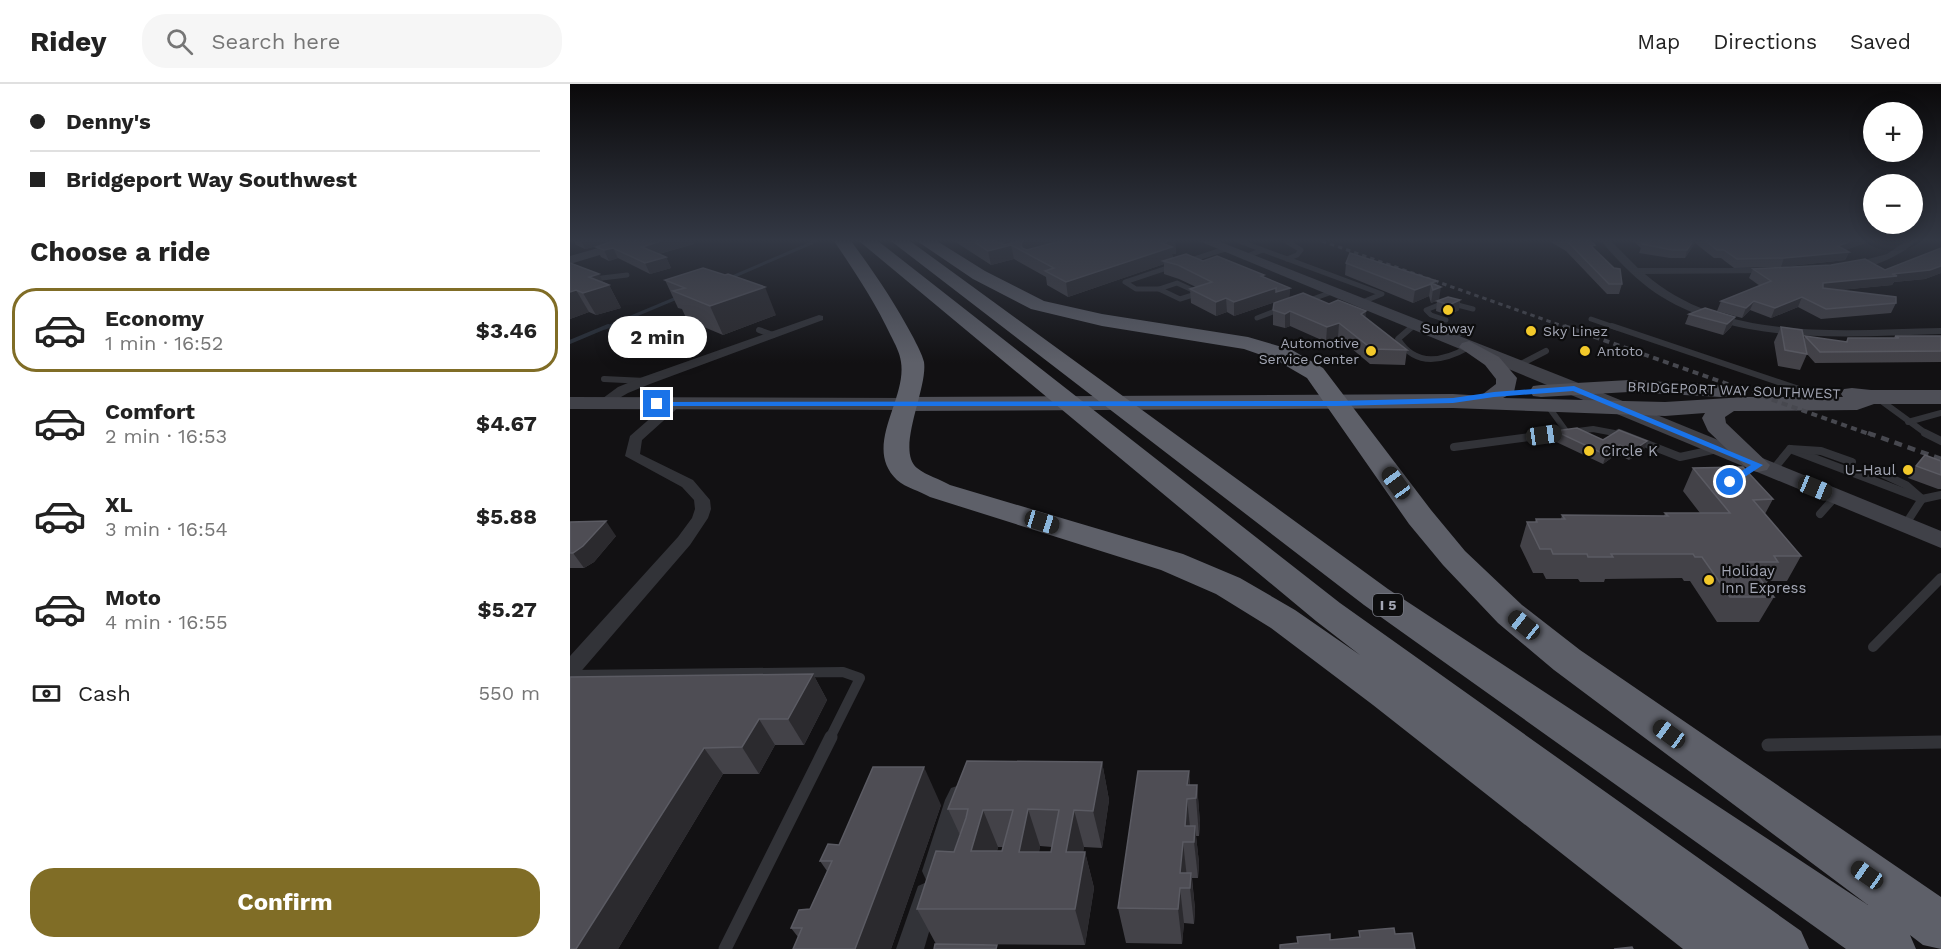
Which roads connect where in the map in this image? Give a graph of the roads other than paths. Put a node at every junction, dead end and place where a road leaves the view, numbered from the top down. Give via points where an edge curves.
1 (871, 281) edge
2 (916, 281) edge
3 (952, 281) edge
4 (990, 281) edge
5 (1127, 281) edge
6 (1306, 281) edge
7 (1347, 281) edge
8 (1649, 281) edge
9 (1159, 289) junction
10 (1329, 291) junction
11 (1304, 298) edge
12 (1360, 303) junction
13 (1473, 309) dead end
14 (819, 318) dead end
15 (1257, 318) dead end
16 (1591, 319) dead end
17 (1446, 320) dead end
18 (1414, 325) junction
19 (759, 330) dead end
20 (1941, 331) edge
21 (773, 335) junction
22 (1469, 338) junction
23 (1546, 351) dead end
24 (1517, 366) junction
25 (604, 379) dead end
26 (645, 381) junction
27 (1574, 388) junction
28 (1811, 393) junction
29 (1873, 397) junction
30 (1941, 397) edge
31 (1492, 399) junction
32 (1337, 403) junction
33 (570, 404) edge
34 (602, 404) junction
35 (675, 404) junction
36 (907, 404) junction
37 (1729, 405) junction
38 (1548, 406) junction
39 (1622, 409) junction
40 (1941, 413) edge
41 (1908, 422) junction
42 (1566, 431) junction
43 (1941, 441) edge
44 (1454, 447) dead end
45 (1718, 449) junction
46 (1790, 449) junction
47 (1852, 462) dead end
48 (1760, 469) junction
49 (1874, 470) dead end
50 (1941, 495) edge
51 (1836, 496) junction
52 (1922, 499) junction
53 (1820, 514) dead end
54 (1905, 525) junction
55 (1941, 540) edge
56 (1941, 578) edge
57 (1873, 647) dead end
58 (570, 670) edge
59 (570, 675) edge
60 (1941, 742) edge
61 (1768, 745) dead end
62 (972, 789) edge
63 (1941, 927) edge
64 (725, 949) edge
65 (910, 949) edge
66 (1724, 949) edge
67 (1783, 949) edge
68 (1890, 949) edge

1 - 36 highway via 913,362
2 - 67 highway via 1328,612
3 - 68 highway, I 5 via 1376,597
4 - 32 highway via 1038,305 1083,316 1267,348 1315,373
5 - 9 lane via 1136,289
6 - 10 street
7 - 12 lane via 1382,294
8 - 20 street via 1685,305 1764,327 1824,332
9 - 9 lane via 1180,299 1199,293 1177,283
10 - 11 lane
10 - 12 street
10 - 15 lane
12 - 18 street
13 - 17 lane via 1446,302 1426,310
14 - 21 street
16 - 28 lane
18 - 22 street via 1448,338
18 - 22 lane via 1398,339 1407,350 1428,361 1444,359
19 - 21 lane
21 - 26 street
22 - 24 street
22 - 31 main road via 1507,378 1506,387
23 - 24 lane
24 - 27 street
25 - 26 lane
26 - 34 street
27 - 28 main road, BRIDGEPORT WAY SOUTHWEST
27 - 31 main road, BRIDGEPORT WAY SOUTHWEST via 1550,397
27 - 39 street
28 - 29 main road, BRIDGEPORT WAY SOUTHWEST via 1845,392
29 - 30 main road, BRIDGEPORT WAY SOUTHWEST
29 - 37 main road, BRIDGEPORT WAY SOUTHWEST via 1857,403
29 - 41 lane
31 - 32 main road, BRIDGEPORT WAY SOUTHWEST
31 - 38 main road, BRIDGEPORT WAY SOUTHWEST
32 - 36 main road, BRIDGEPORT WAY SOUTHWEST
32 - 63 highway via 1440,541 1510,614 1566,660
33 - 34 street, BRIDGEPORT WAY SOUTHWEST
34 - 35 street, BRIDGEPORT WAY SOUTHWEST
35 - 36 street, BRIDGEPORT WAY SOUTHWEST
35 - 58 street via 635,439 632,456 684,480 700,493 703,507 684,541
36 - 66 highway via 898,432 897,455 906,473 940,491 1172,561 1228,586 1388,694
37 - 39 main road, BRIDGEPORT WAY SOUTHWEST
37 - 48 main road via 1716,413 1716,426
38 - 39 main road, BRIDGEPORT WAY SOUTHWEST
38 - 42 lane
39 - 45 street
40 - 41 lane
41 - 43 lane
42 - 44 lane
42 - 45 lane via 1611,430 1680,458
45 - 48 street
46 - 47 lane via 1821,452
46 - 48 lane
46 - 52 lane
48 - 51 street
49 - 52 lane via 1905,483
50 - 52 lane
51 - 53 lane
51 - 54 street
52 - 54 lane
54 - 55 street
56 - 57 lane
59 - 64 lane via 843,672 860,678
60 - 61 lane
62 - 65 street via 957,800

